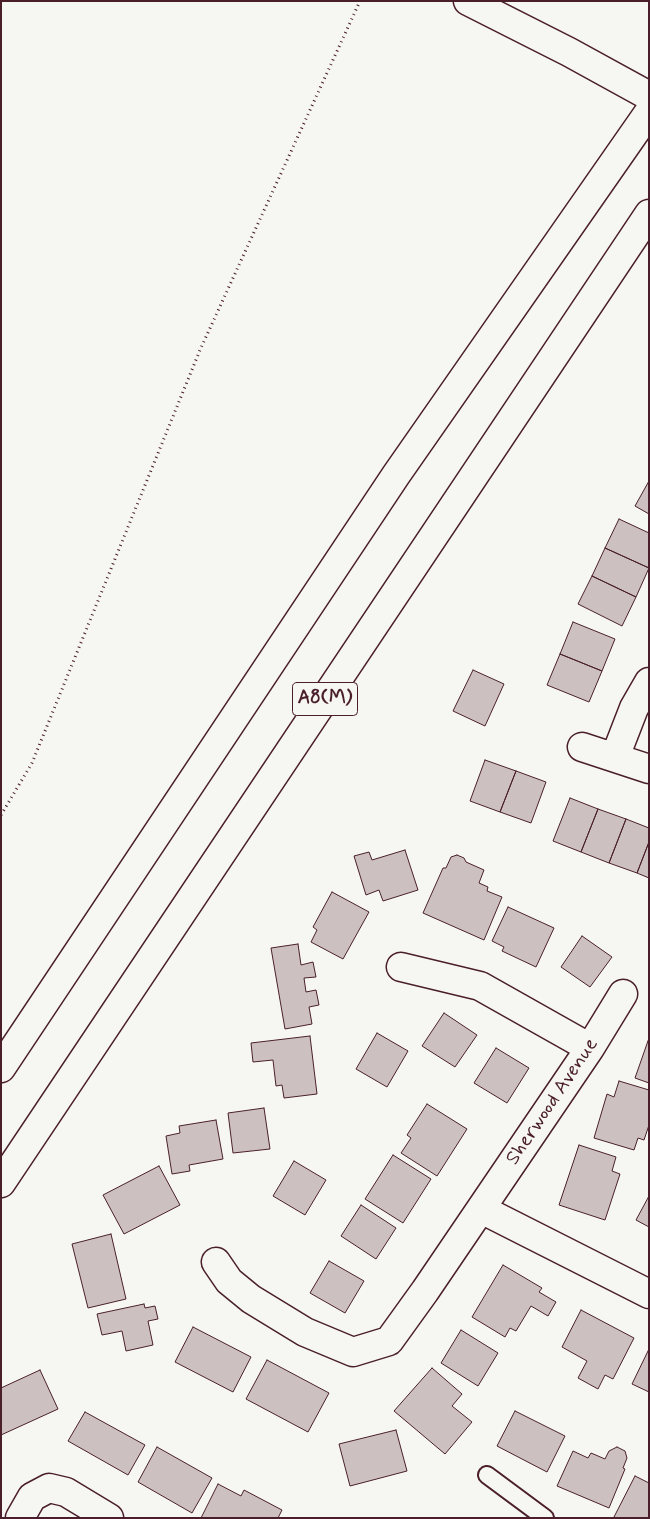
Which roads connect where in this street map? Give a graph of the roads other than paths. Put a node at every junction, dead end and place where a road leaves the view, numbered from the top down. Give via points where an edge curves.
1 (468, 1) edge
2 (649, 96) edge
3 (649, 112) edge
4 (649, 214) edge
5 (649, 682) edge
6 (582, 747) dead end
7 (615, 757) junction
8 (649, 768) edge
9 (401, 968) dead end
10 (623, 994) dead end
11 (590, 1048) junction
12 (1, 1068) edge
13 (1, 1184) edge
14 (481, 1209) junction
15 (216, 1262) dead end
16 (649, 1294) edge
17 (487, 1475) dead end
18 (20, 1518) edge
19 (109, 1518) edge
20 (545, 1518) edge

1 - 2 main road
3 - 12 main road, A8(M) via 396,475
4 - 13 main road, A8(M)
5 - 7 main road via 634,708
6 - 7 main road
7 - 8 main road
9 - 11 main road via 480,986
10 - 11 main road, Sherwood Avenue
11 - 14 main road, Sherwood Avenue
14 - 15 main road, Sherwood Avenue via 389,1342 353,1352 305,1332 251,1299 229,1281
14 - 16 main road
17 - 20 lane
18 - 19 main road via 32,1497 49,1488 66,1492

